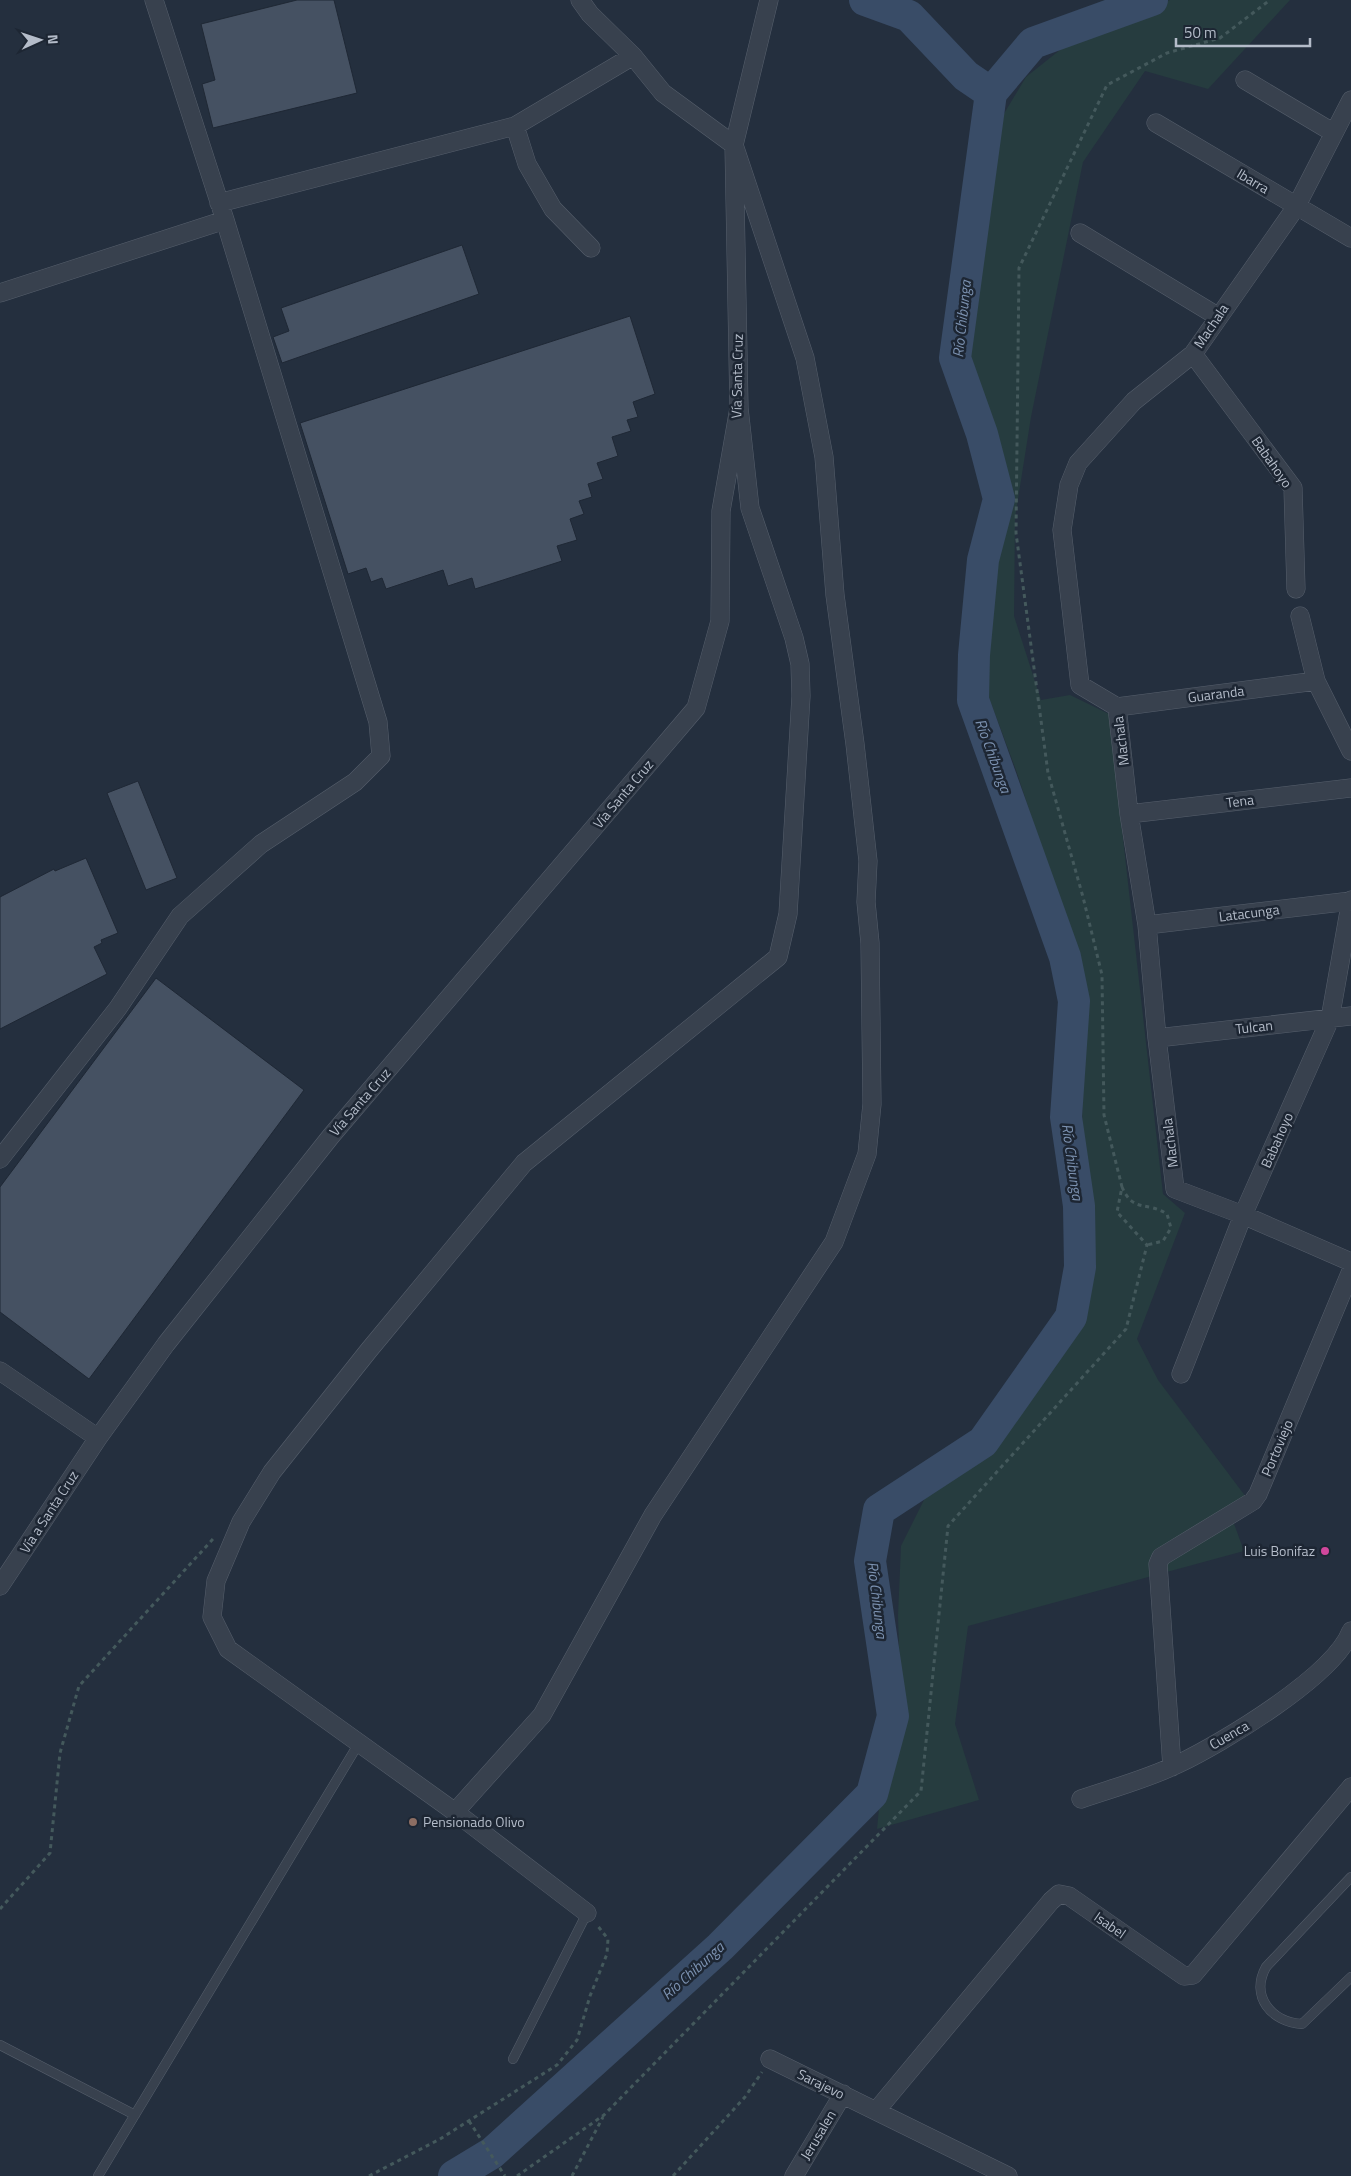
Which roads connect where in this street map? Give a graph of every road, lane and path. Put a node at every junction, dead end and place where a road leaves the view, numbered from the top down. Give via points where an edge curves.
1 (154, 0) edge
2 (580, 0) edge
3 (1270, 0) edge
4 (768, 3) edge
5 (634, 56) junction
6 (1245, 80) dead end
7 (1351, 100) edge
8 (1156, 123) dead end
9 (515, 126) junction
10 (1334, 133) junction
11 (734, 145) junction
12 (219, 203) junction
13 (1296, 206) junction
14 (225, 220) junction
15 (1080, 233) dead end
16 (1351, 238) edge
17 (592, 248) dead end
18 (0, 293) edge
19 (1217, 316) junction
20 (1193, 354) junction
21 (739, 408) junction
22 (1296, 589) dead end
23 (1300, 616) dead end
24 (1316, 682) junction
25 (1117, 706) junction
26 (1351, 751) edge
27 (1351, 788) edge
28 (1129, 814) junction
29 (1351, 900) edge
30 (1147, 925) junction
31 (1351, 1016) edge
32 (1330, 1019) junction
33 (1157, 1038) junction
34 (0, 1159) edge
35 (1122, 1187) junction
36 (1243, 1215) junction
37 (1147, 1245) junction
38 (1351, 1262) edge
39 (1351, 1271) edge
40 (0, 1371) edge
41 (1181, 1374) dead end
42 (98, 1438) junction
43 (218, 1534) dead end
44 (0, 1586) edge
45 (1351, 1631) edge
46 (359, 1743) junction
47 (1172, 1767) junction
48 (1351, 1787) edge
49 (1081, 1799) dead end
50 (455, 1812) junction
51 (1351, 1878) edge
52 (0, 1909) edge
53 (587, 1913) junction
54 (1351, 1977) edge
55 (0, 2045) edge
56 (513, 2058) dead end
57 (770, 2059) joint
58 (843, 2094) junction
59 (876, 2111) junction
60 (135, 2115) junction
61 (604, 2115) junction
62 (469, 2121) junction
63 (1006, 2175) edge
64 (98, 2176) edge
65 (368, 2176) edge
66 (505, 2176) edge
67 (517, 2176) edge
68 (572, 2176) edge
69 (673, 2176) edge
70 (794, 2176) edge

1 - 12 street
2 - 5 street via 590,14
3 - 35 path via 1220,38 1167,53 1107,85 1019,268 1016,533 1048,773 1102,975 1104,1115
4 - 11 street, Vía Santa Cruz
5 - 9 street
5 - 11 street via 663,93
6 - 10 street
7 - 10 street, Machala
8 - 13 street, Ibarra
9 - 12 street
9 - 17 street via 527,164 553,210
10 - 13 street, Machala
11 - 21 street, Vía Santa Cruz
11 - 50 street via 805,358 824,457 835,595 868,861 866,902 870,943 872,1104 867,1154 834,1242 653,1515 542,1715
12 - 14 street
13 - 16 street, Ibarra
13 - 19 street, Machala
14 - 18 street
14 - 34 street via 378,722 381,756 355,782 261,844 180,916 118,1008
15 - 19 street
19 - 20 street, Machala
20 - 22 street, Babahoyo via 1293,488
20 - 25 street, Machala via 1134,401 1078,463 1069,485 1062,530 1080,685
21 - 42 street, Vía Santa Cruz via 721,511 720,621 696,708 330,1136 166,1344
21 - 46 street via 750,508 786,610 800,664 785,934 778,957 524,1163 284,1457 241,1522 216,1581 212,1617 228,1649
23 - 24 street
24 - 25 street, Guaranda
24 - 26 street
25 - 28 street, Machala
27 - 28 street, Tena
28 - 30 street, Machala
29 - 30 street, Latacunga
29 - 32 street, Babahoyo
30 - 33 street, Machala
31 - 32 street, Tulcan
32 - 33 street, Tulcan
32 - 36 street, Babahoyo
33 - 36 street, Machala via 1175,1189
35 - 37 path via 1117,1212
35 - 37 path via 1126,1196 1137,1205 1156,1206 1167,1214 1171,1228 1163,1241
36 - 38 street, Machala
36 - 41 street, Babahoyo
37 - 61 path via 1126,1329 948,1526 921,1791
39 - 47 street, Portoviejo via 1258,1494 1253,1501 1161,1558 1158,1564
40 - 42 street
42 - 44 street, Vía a Santa Cruz
43 - 52 path via 79,1686 60,1753 50,1853
45 - 47 street, Cuenca via 1347,1642 1312,1679 1252,1722
46 - 50 street
46 - 60 lane
47 - 49 street, Cuenca
48 - 59 street, Isabel via 1188,1977 1069,1896 1059,1894
50 - 53 street
51 - 54 lane via 1266,1967 1259,1986 1262,1998 1274,2014 1290,2023 1302,2024
53 - 56 lane
53 - 62 path via 608,1939 607,1954 590,1996 578,2040 558,2064
55 - 60 lane
57 - 58 street, Sarajevo
57 - 69 path via 745,2097
58 - 59 street, Sarajevo
58 - 70 street, Jerusalen
59 - 63 street, Sarajevo
60 - 64 lane
61 - 67 path
61 - 68 path
62 - 65 path
62 - 66 path

